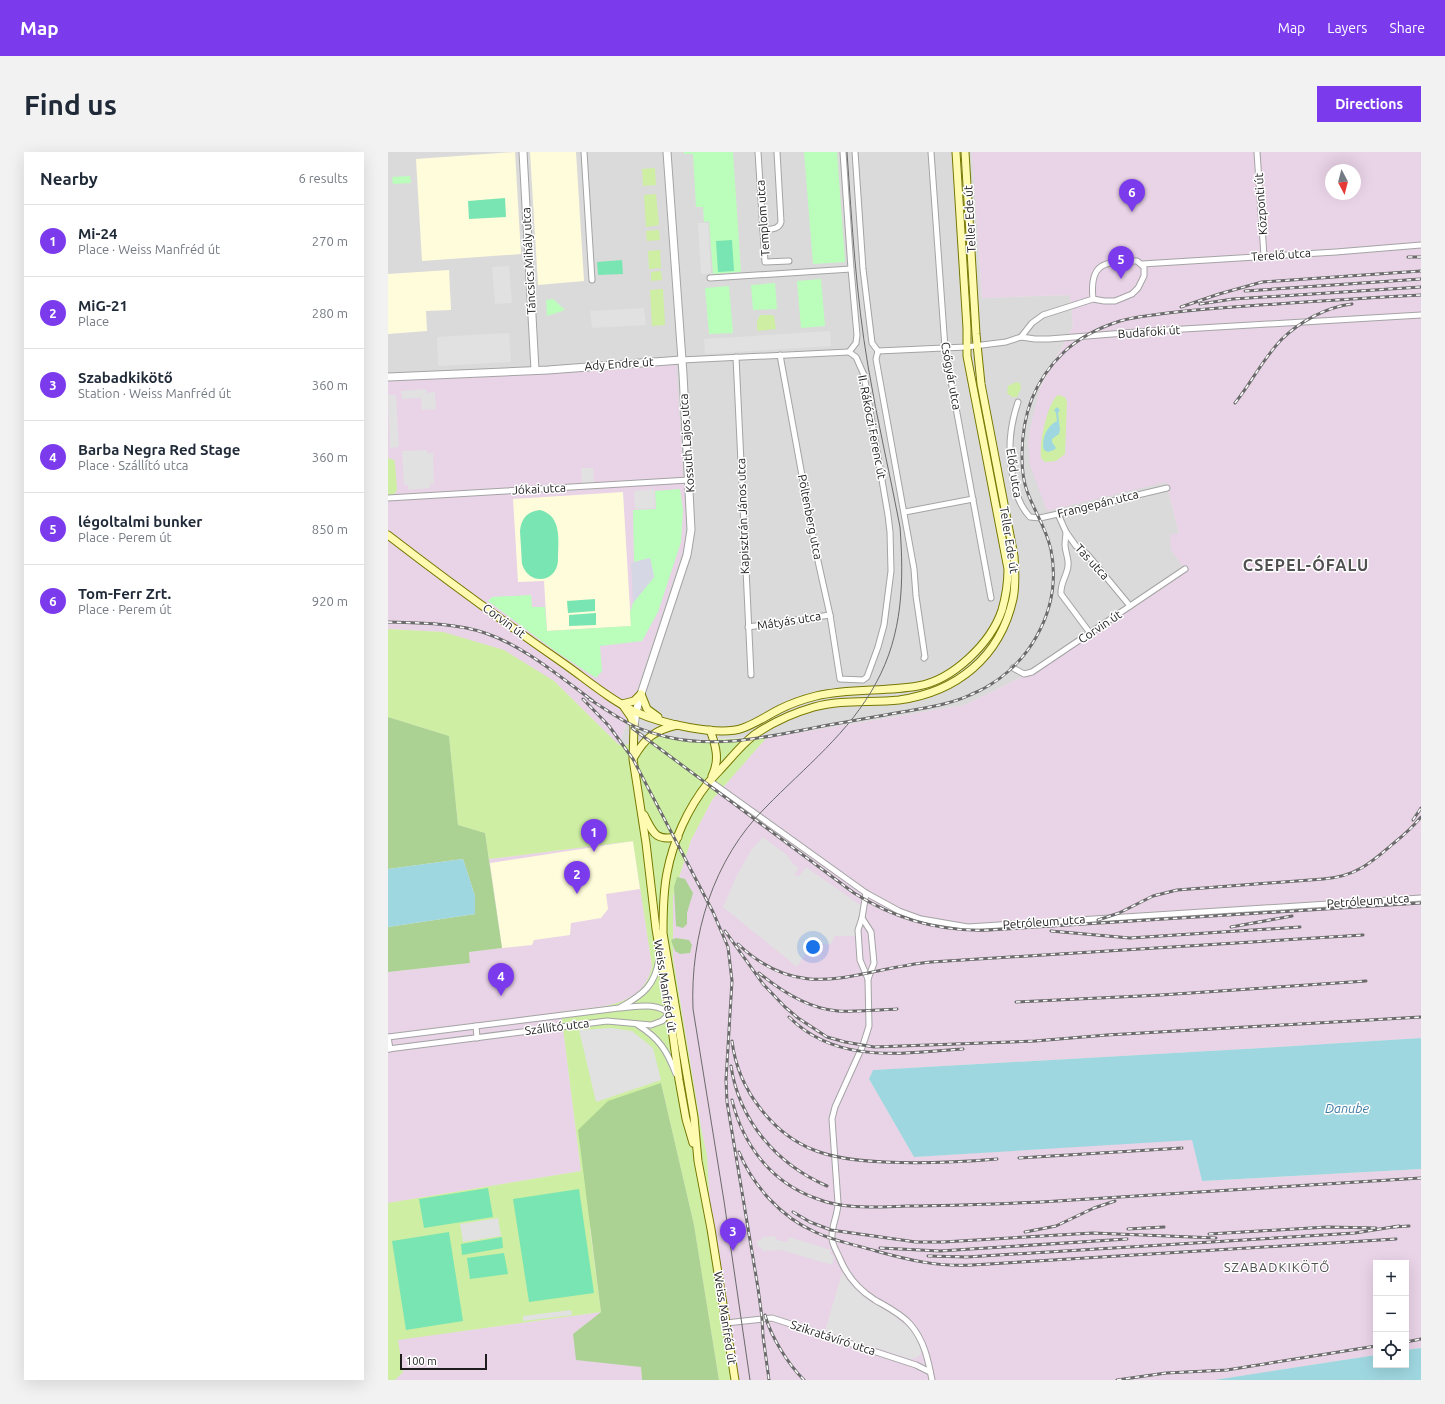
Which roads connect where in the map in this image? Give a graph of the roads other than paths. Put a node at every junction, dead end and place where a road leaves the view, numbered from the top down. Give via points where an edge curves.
1 (523, 152) edge
2 (584, 152) edge
3 (667, 152) edge
4 (758, 152) edge
5 (777, 152) edge
6 (843, 152) edge
7 (855, 152) edge
8 (931, 152) edge
9 (956, 152) edge
10 (965, 152) edge
11 (1257, 152) edge
12 (763, 230) junction
13 (1421, 245) edge
14 (1264, 256) junction
15 (789, 261) dead end
16 (1142, 264) junction
17 (851, 269) junction
18 (710, 278) dead end
19 (592, 280) dead end
20 (1093, 299) junction
21 (1421, 315) edge
22 (1020, 336) junction
23 (977, 345) junction
24 (966, 347) junction
25 (945, 348) junction
26 (878, 351) junction
27 (850, 352) junction
28 (780, 354) junction
29 (736, 357) junction
30 (682, 360) junction
31 (535, 370) junction
32 (388, 377) edge
33 (1018, 402) dead end
34 (689, 480) junction
35 (1167, 488) dead end
36 (388, 498) edge
37 (972, 499) junction
38 (905, 512) junction
39 (1058, 514) junction
40 (1030, 517) joint
41 (1066, 532) junction
42 (388, 535) edge
43 (1185, 569) dead end
44 (991, 598) dead end
45 (1130, 606) junction
46 (830, 615) junction
47 (748, 627) junction
48 (1090, 633) junction
49 (924, 658) dead end
50 (1013, 668) dead end
51 (751, 675) dead end
52 (840, 679) joint
53 (641, 694) junction
54 (622, 704) junction
55 (636, 712) junction
56 (665, 722) junction
57 (679, 725) junction
58 (634, 726) junction
59 (710, 730) junction
60 (633, 759) junction
61 (710, 782) junction
62 (641, 810) junction
63 (678, 837) junction
64 (866, 893) junction
65 (1421, 898) edge
66 (862, 918) junction
67 (660, 956) junction
68 (868, 979) junction
69 (675, 1002) junction
70 (619, 1008) junction
71 (670, 1014) junction
72 (558, 1016) junction
73 (638, 1024) junction
74 (476, 1026) junction
75 (559, 1027) junction
76 (680, 1028) junction
77 (388, 1037) edge
78 (477, 1038) junction
79 (389, 1049) edge
80 (679, 1080) junction
81 (698, 1161) junction
82 (726, 1323) junction
83 (930, 1372) junction
84 (735, 1380) edge
85 (932, 1380) edge

1 - 31 street, Táncsics Mihály utca
2 - 19 street
3 - 30 street, Kossuth Lajos utca
4 - 12 street, Templom utca
5 - 12 street via 781,222 775,229
6 - 17 street
7 - 26 street, II. Rákóczi Ferenc út via 864,284 872,343
8 - 25 street, Csőgyár utca
9 - 24 main road, Teller Ede út
10 - 23 main road, Teller Ede út
11 - 14 street, Központi út
12 - 15 street, Templom utca via 765,262
13 - 14 street, Terelő utca
14 - 16 street, Terelő utca
16 - 20 street via 1144,276 1132,294 1115,300
16 - 20 street via 1137,261 1111,262 1103,265 1095,274
17 - 18 street
17 - 27 street via 857,335 856,343
20 - 22 street via 1043,315
21 - 22 street, Budafoki út via 1049,339
22 - 23 street, Budafoki út via 1006,342
23 - 24 street, Budafoki út
23 - 61 main road, Teller Ede út via 981,384 1014,556 1015,577 1009,614 988,654 958,679 926,694 898,700 816,706 794,713 748,740
24 - 25 street, Budafoki út
24 - 59 main road, Teller Ede út via 1007,558 1008,582 1002,612 992,632 969,659 939,679 920,686 848,691 807,698 741,729
25 - 26 street, Budafoki út
25 - 37 street, Csőgyár utca
26 - 38 street, II. Rákóczi Ferenc út via 876,359
27 - 28 street, Ady Endre út
27 - 52 street, II. Rákóczi Ferenc út via 856,357 864,375 888,515 891,571 884,625 867,677 863,680
28 - 29 street, Ady Endre út
28 - 46 street, Pöltenberg utca
29 - 30 street, Ady Endre út
29 - 47 street, Kapisztrán János utca
30 - 31 street, Ady Endre út
30 - 34 street, Kossuth Lajos utca
31 - 32 street, Ady Endre út
33 - 40 street, Előd utca via 1010,432 1009,459 1019,502
34 - 36 street, Jókai utca
34 - 53 street, Kossuth Lajos utca via 692,516 690,543
35 - 39 street, Frangepán utca
37 - 38 street
37 - 44 street, Csőgyár utca
38 - 49 street, II. Rákóczi Ferenc út
39 - 40 street, Frangepán utca via 1040,518
39 - 41 street, Tas utca
41 - 45 street, Tas utca
41 - 48 street via 1068,565 1061,594
42 - 54 main road, Corvin út via 542,649
43 - 45 street, Corvin út
45 - 48 street, Corvin út
46 - 47 street, Mátyás utca
46 - 52 street, Pöltenberg utca
47 - 51 street, Kapisztrán János utca
48 - 50 street, Corvin út via 1032,672 1024,674
53 - 54 main road via 634,701
53 - 55 street, Kossuth Lajos utca
53 - 56 main road via 647,709
54 - 55 main road, Corvin út
54 - 58 main road
55 - 56 main road, Corvin út
55 - 58 street, Kossuth Lajos utca
56 - 57 main road
57 - 59 main road
57 - 60 main road via 660,730 646,739
58 - 60 main road, Weiss Manfréd út
59 - 61 main road via 715,742 717,760
60 - 62 main road, Weiss Manfréd út
61 - 63 main road, Weiss Manfréd út via 696,802
61 - 64 street, Petróleum utca
62 - 63 main road, Weiss Manfréd út via 650,828 659,837
62 - 67 main road, Weiss Manfréd út
63 - 69 main road, Weiss Manfréd út via 667,872 662,909 663,933
64 - 65 street, Petróleum utca via 899,911 921,919 968,927
64 - 66 street
66 - 68 street via 858,930 860,960
66 - 68 street via 871,932 874,963
67 - 70 street, Szállító utca via 657,972 651,983 636,999
67 - 71 main road, Weiss Manfréd út
68 - 83 street via 869,1026 832,1119 838,1203 833,1241 843,1266 854,1282 900,1315 913,1328 924,1348
69 - 71 street
69 - 76 main road, Weiss Manfréd út
70 - 71 street, Szállító utca via 651,1006 661,1008
70 - 72 street, Szállító utca
71 - 73 street, Szállító utca via 662,1021 651,1025
71 - 76 street
71 - 80 main road, Weiss Manfréd út
72 - 74 street, Szállító utca
72 - 75 street
73 - 75 street, Szállító utca via 607,1021
73 - 80 street, Szállító utca via 661,1043
74 - 77 street, Szállító utca
74 - 78 street
75 - 78 street, Szállító utca
76 - 81 main road, Weiss Manfréd út
77 - 79 street, Szállító utca
78 - 79 street, Szállító utca
80 - 81 main road, Weiss Manfréd út
81 - 82 main road, Weiss Manfréd út
82 - 83 street, Szikratávíró utca via 772,1318 916,1365
82 - 84 main road, Weiss Manfréd út
83 - 85 street

